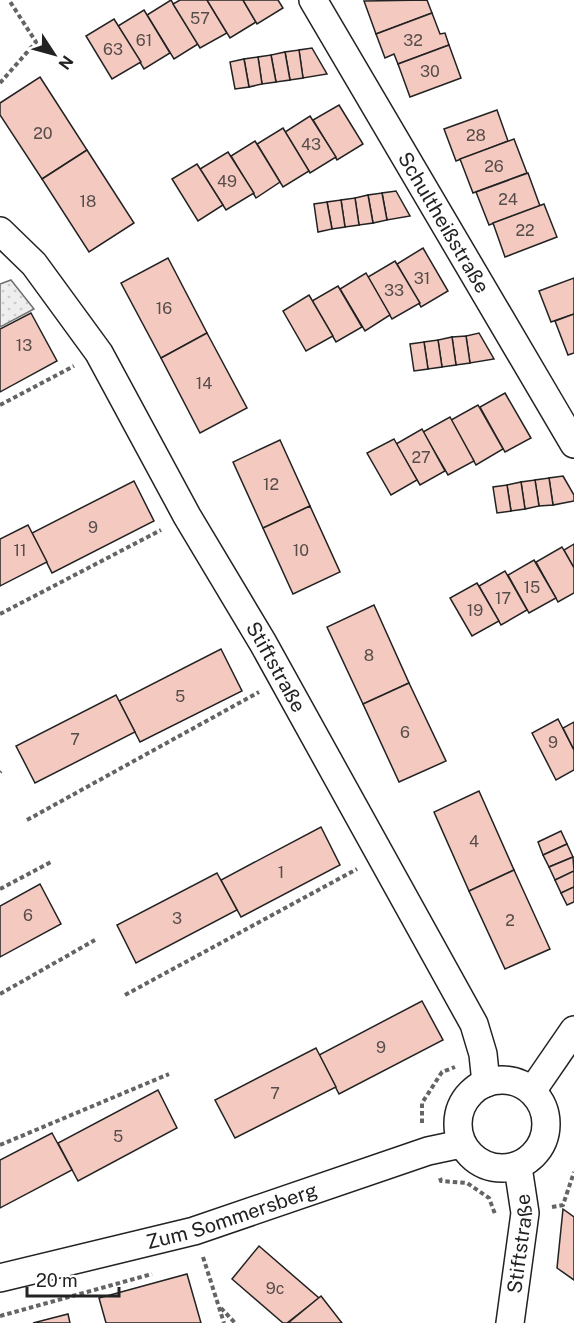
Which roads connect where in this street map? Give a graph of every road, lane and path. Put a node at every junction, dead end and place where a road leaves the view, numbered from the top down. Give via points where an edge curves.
1 (9, 0) edge
2 (313, 0) edge
3 (0, 83) edge
4 (0, 231) edge
5 (99, 353) junction
6 (0, 405) edge
7 (574, 444) edge
8 (187, 516) junction
9 (0, 614) edge
10 (283, 679) junction
11 (27, 820) dead end
12 (381, 856) junction
13 (51, 862) dead end
14 (0, 889) edge
15 (95, 940) dead end
16 (0, 994) edge
17 (125, 995) dead end
18 (574, 1030) edge
19 (169, 1074) dead end
20 (486, 1083) junction
21 (532, 1091) junction
22 (461, 1144) junction
23 (0, 1145) edge
24 (518, 1167) junction
25 (574, 1172) edge
26 (525, 1213) junction
27 (194, 1230) junction
28 (204, 1259) junction
29 (192, 1262) dead end
30 (159, 1272) dead end
31 (0, 1278) edge
32 (219, 1306) junction
33 (0, 1316) edge
34 (224, 1323) edge
35 (235, 1323) edge
36 (510, 1323) edge

1 - 3 path via 36,42
2 - 7 street, Schultheißstraße
4 - 5 street, Stiftstraße via 34,264
5 - 6 path
5 - 8 street, Stiftstraße
8 - 9 path
8 - 10 street, Stiftstraße
10 - 11 path
10 - 12 street, Stiftstraße
12 - 17 path
12 - 20 street, Stiftstraße via 474,1024
13 - 14 path
15 - 16 path
18 - 21 street
19 - 23 path
20 - 21 street via 518,1082
20 - 22 street via 462,1103 457,1122
21 - 24 street via 542,1103 547,1122 544,1140 534,1155
22 - 24 street via 477,1161 493,1168
22 - 27 street, Zum Sommersberg via 428,1151
24 - 26 street, Stiftstraße
25 - 26 path via 563,1205
26 - 36 street, Stiftstraße
27 - 28 path
27 - 31 street, Zum Sommersberg
28 - 29 path
28 - 32 path
30 - 33 path
32 - 34 path
32 - 35 path

